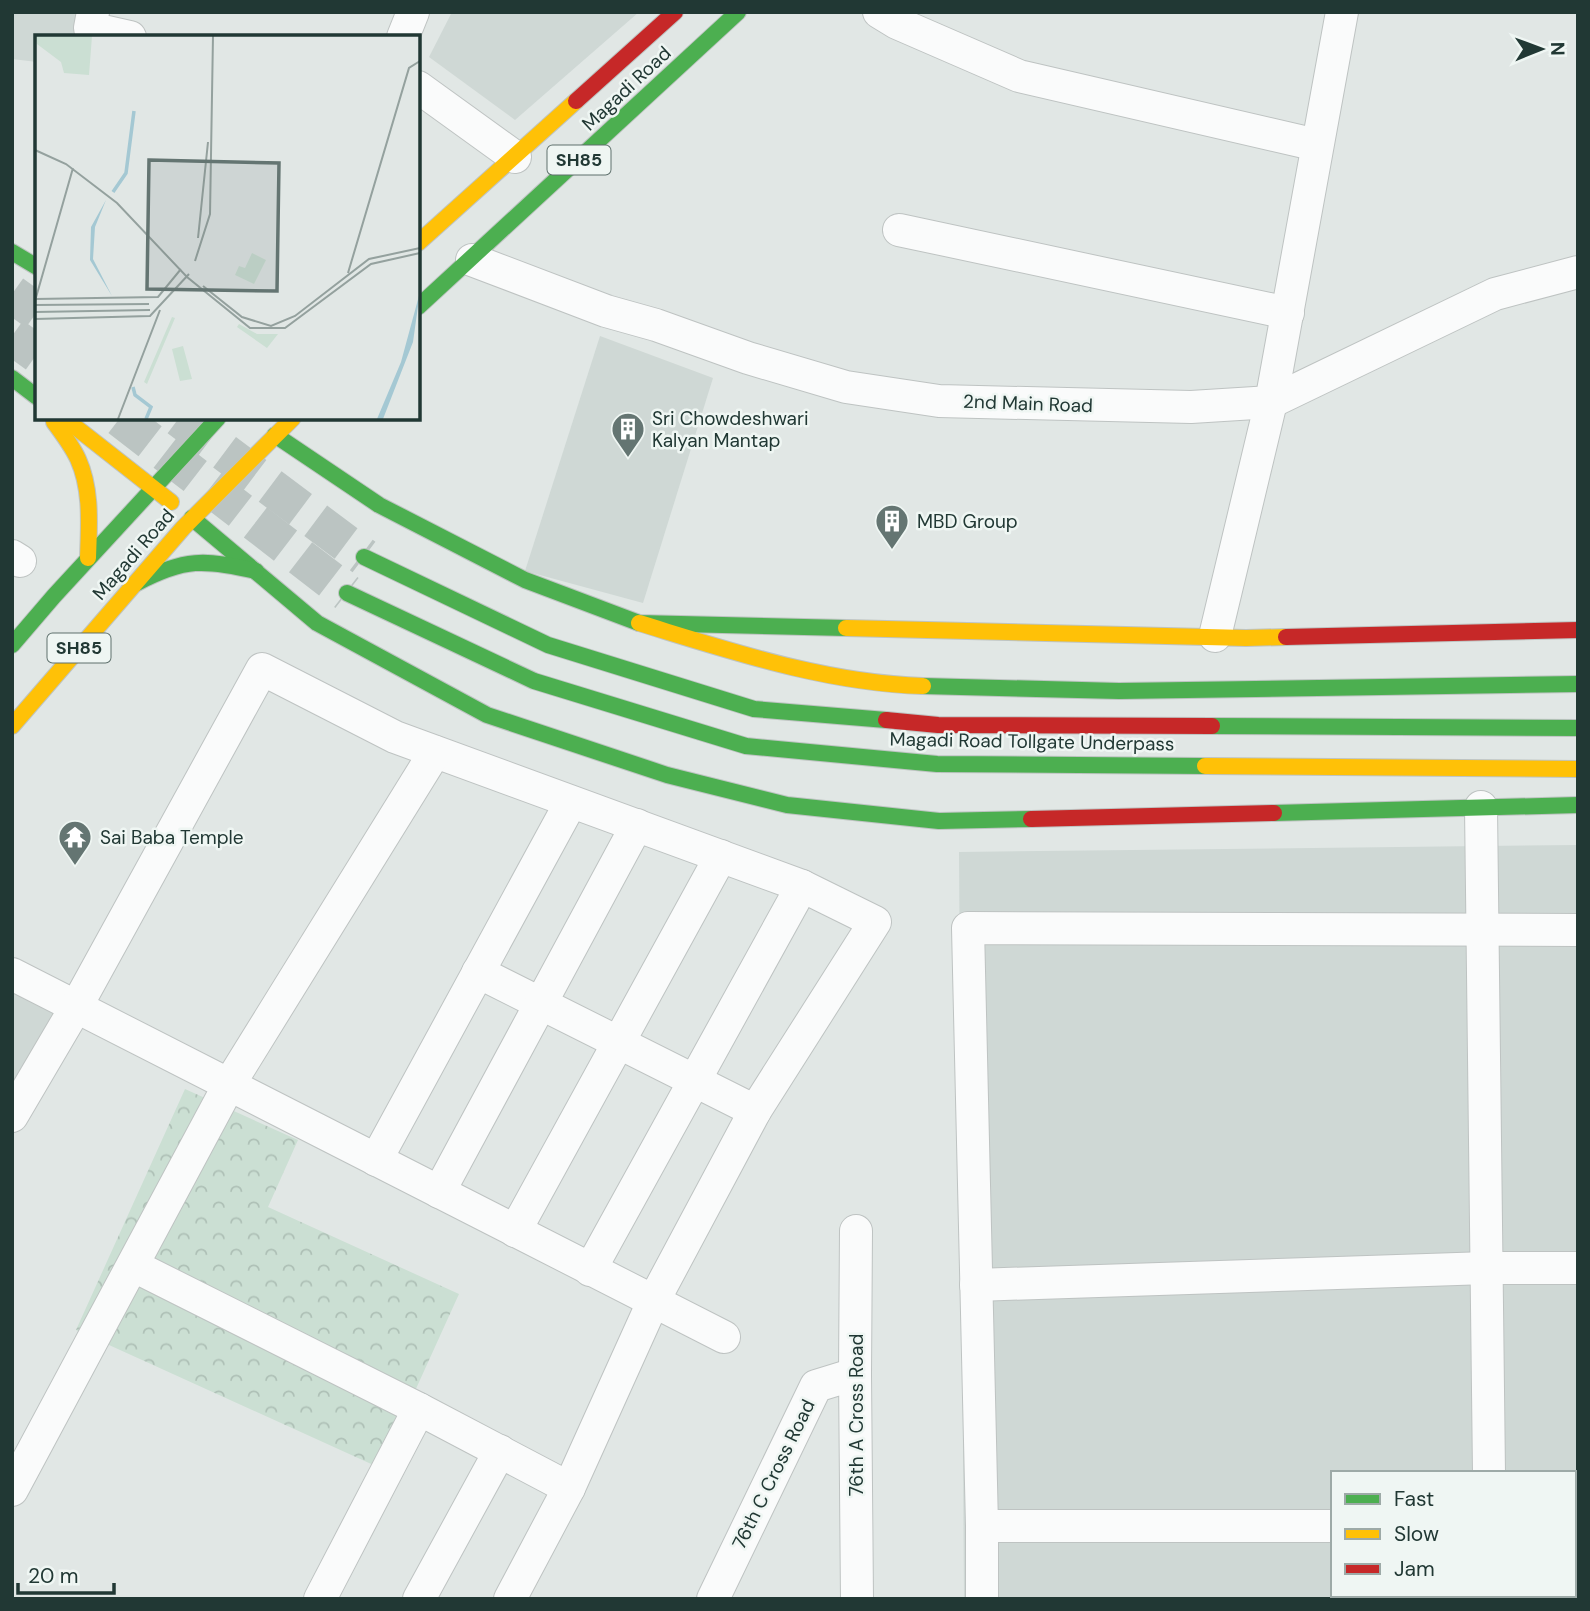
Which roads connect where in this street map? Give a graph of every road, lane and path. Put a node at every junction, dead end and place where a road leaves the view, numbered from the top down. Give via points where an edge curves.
1 (93, 12) edge
2 (413, 12) edge
3 (675, 12) edge
4 (738, 12) edge
5 (878, 12) edge
6 (1342, 12) edge
7 (121, 35) edge
8 (404, 35) edge
9 (420, 88) edge
10 (1317, 145) junction
11 (515, 157) junction
12 (899, 230) dead end
13 (420, 241) edge
14 (12, 252) edge
15 (472, 260) junction
16 (35, 266) edge
17 (1578, 272) edge
18 (420, 305) edge
19 (1288, 313) junction
20 (12, 378) edge
21 (35, 397) edge
22 (1271, 402) junction
23 (52, 420) edge
24 (67, 420) edge
25 (216, 420) edge
26 (291, 420) edge
27 (259, 424) dead end
28 (275, 435) junction
29 (152, 488) junction
30 (192, 518) junction
31 (364, 557) tunnel mouth
32 (88, 558) junction
33 (256, 571) junction
34 (131, 587) junction
35 (346, 593) tunnel mouth
36 (639, 623) junction
37 (1578, 630) edge
38 (1215, 636) junction
39 (12, 645) edge
40 (1578, 684) edge
41 (12, 726) edge
42 (1578, 728) edge
43 (435, 752) junction
44 (1578, 769) edge
45 (571, 802) junction
46 (1578, 805) edge
47 (1481, 807) junction
48 (637, 825) junction
49 (721, 856) junction
50 (802, 886) junction
51 (1578, 930) edge
52 (1482, 931) junction
53 (478, 972) junction
54 (12, 974) edge
55 (541, 1003) junction
56 (76, 1007) junction
57 (619, 1043) junction
58 (694, 1081) junction
59 (230, 1086) junction
60 (755, 1111) junction
61 (12, 1116) edge
62 (376, 1160) junction
63 (439, 1192) junction
64 (515, 1231) junction
65 (856, 1231) dead end
66 (134, 1266) junction
67 (1487, 1268) junction
68 (1578, 1268) edge
69 (590, 1270) junction
70 (976, 1285) junction
71 (653, 1302) junction
72 (724, 1337) dead end
73 (855, 1374) junction
74 (419, 1409) junction
75 (500, 1451) junction
76 (1489, 1471) edge
77 (569, 1488) junction
78 (12, 1490) edge
79 (982, 1526) junction
80 (1331, 1526) edge
81 (320, 1599) edge
82 (419, 1599) edge
83 (510, 1599) edge
84 (713, 1599) edge
85 (857, 1599) edge
86 (982, 1599) edge

1 - 7 street via 90,28
2 - 8 street
3 - 11 main road, Magadi Road / SH85
4 - 15 main road, Magadi Road / SH85
5 - 10 street via 1018,76
6 - 10 street
9 - 11 street
10 - 19 street
11 - 13 main road, Magadi Road / SH85
12 - 19 street
14 - 16 main road
15 - 18 main road, Magadi Road / SH85
15 - 22 street, 2nd Main Road via 607,311 846,387 939,401 1191,407
17 - 22 street, 2nd Main Road via 1494,293
19 - 22 street
20 - 21 main road
22 - 38 street
23 - 32 main road via 75,451 86,484
24 - 29 main road
25 - 29 main road, Magadi Road / SH85
26 - 28 main road, Magadi Road / SH85
27 - 28 main road
28 - 30 main road, Magadi Road / SH85
28 - 36 main road via 379,505 525,580
29 - 30 main road
29 - 32 main road, Magadi Road / SH85
30 - 33 main road
30 - 34 main road, Magadi Road / SH85
31 - 42 main road, Magadi Road Tollgate Underpass via 548,645 754,709 938,725
32 - 39 main road, Magadi Road / SH85
33 - 34 main road via 216,562 191,563 167,568
33 - 47 main road via 317,623 487,715 667,775 788,805 939,821
34 - 41 main road, Magadi Road / SH85
35 - 44 main road, Magadi Road Tollgate Underpass via 534,681 746,746 937,764
36 - 38 main road
36 - 40 main road via 776,665 895,685 1119,691
37 - 38 main road
43 - 45 street
43 - 56 street via 395,737 262,669
43 - 59 street
45 - 48 street
45 - 53 street
46 - 47 main road
47 - 52 street
48 - 49 street
48 - 55 street
49 - 50 street
49 - 57 street
50 - 58 street
50 - 60 street via 875,922
51 - 52 street
52 - 67 street
52 - 70 street via 968,928
53 - 55 street
53 - 62 street
54 - 56 street
55 - 57 street
55 - 63 street
56 - 59 street
56 - 61 street
57 - 58 street
57 - 64 street
58 - 60 street
58 - 69 street
59 - 62 street
59 - 66 street
60 - 71 street
62 - 63 street
63 - 64 street
64 - 69 street
65 - 73 street, 76th A Cross Road
66 - 74 street
66 - 78 street
67 - 68 street
67 - 70 street
67 - 76 street
69 - 71 street
70 - 79 street
71 - 72 street
71 - 77 street
73 - 84 street, 76th C Cross Road via 816,1385
73 - 85 street, 76th A Cross Road
74 - 75 street
74 - 81 street
75 - 77 street
75 - 82 street
77 - 83 street
79 - 80 street
79 - 86 street

